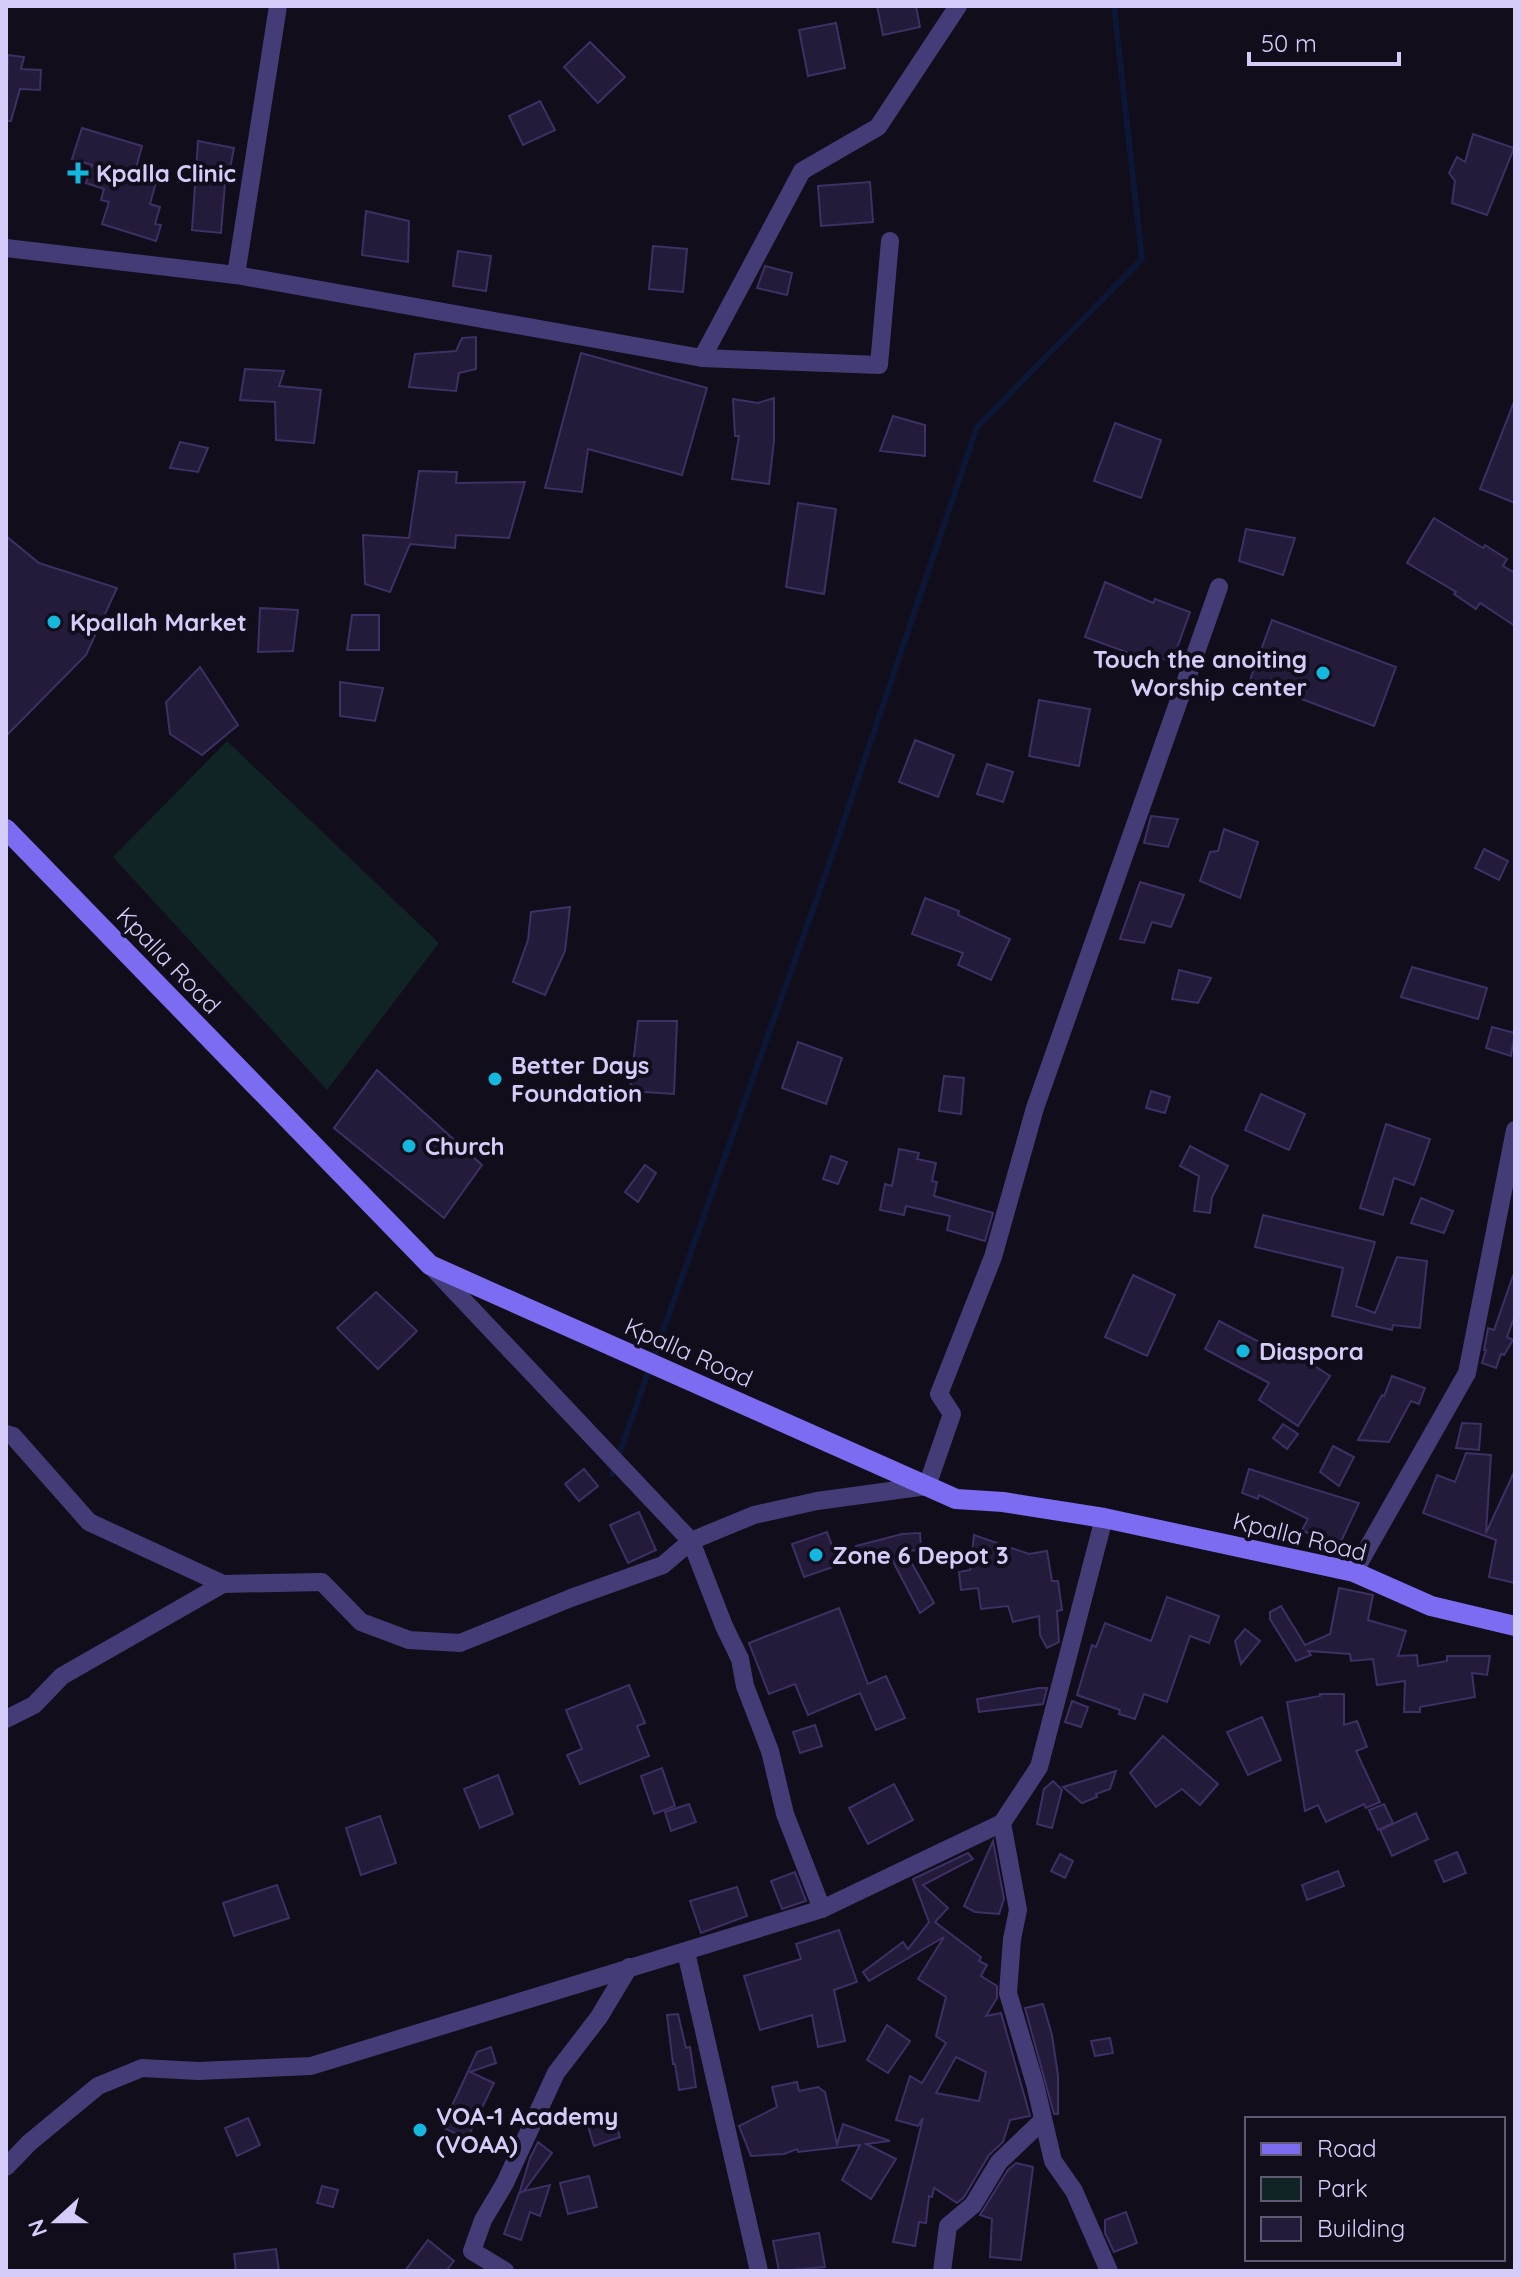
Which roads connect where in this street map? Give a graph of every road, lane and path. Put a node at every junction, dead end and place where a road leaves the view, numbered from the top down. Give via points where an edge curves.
1 (278, 6) edge
2 (958, 6) edge
3 (890, 241) dead end
4 (6, 248) edge
5 (236, 275) junction
6 (702, 358) junction
7 (1219, 587) dead end
8 (6, 829) edge
9 (1515, 1130) edge
10 (430, 1265) junction
11 (6, 1434) edge
12 (927, 1486) junction
13 (1104, 1518) junction
14 (691, 1541) junction
15 (1354, 1572) junction
16 (223, 1584) junction
17 (1515, 1626) edge
18 (6, 1719) edge
19 (1002, 1823) junction
20 (822, 1909) junction
21 (686, 1952) junction
22 (629, 1967) junction
23 (1043, 2120) junction
24 (6, 2167) edge
25 (505, 2271) edge
26 (759, 2271) edge
27 (942, 2271) edge
28 (1109, 2271) edge

1 - 5 street
2 - 6 street via 878,127 802,171
3 - 6 street via 879,365
4 - 5 street
5 - 6 street
7 - 12 street via 1035,1108 993,1257 939,1394 952,1414
8 - 10 street, Kpalla Road
9 - 15 street via 1467,1373
10 - 12 street, Kpalla Road
10 - 14 street
11 - 16 street via 89,1522
12 - 13 street, Kpalla Road via 956,1499
12 - 14 street via 754,1515
13 - 15 street, Kpalla Road
13 - 19 street via 1039,1767
14 - 16 street via 663,1565 460,1643 409,1640 361,1622 322,1582
14 - 20 street via 740,1659 785,1814
15 - 17 street, Kpalla Road via 1431,1606
16 - 18 street via 62,1676 34,1705
19 - 20 street
19 - 23 street via 1018,1910 1008,1993
20 - 21 street
21 - 22 street
21 - 26 street
22 - 24 street via 311,2066 142,2068 98,2086
22 - 25 street via 556,2073 483,2220 472,2251
23 - 27 street via 999,2162 973,2205 948,2226
23 - 28 street via 1053,2161 1074,2191

